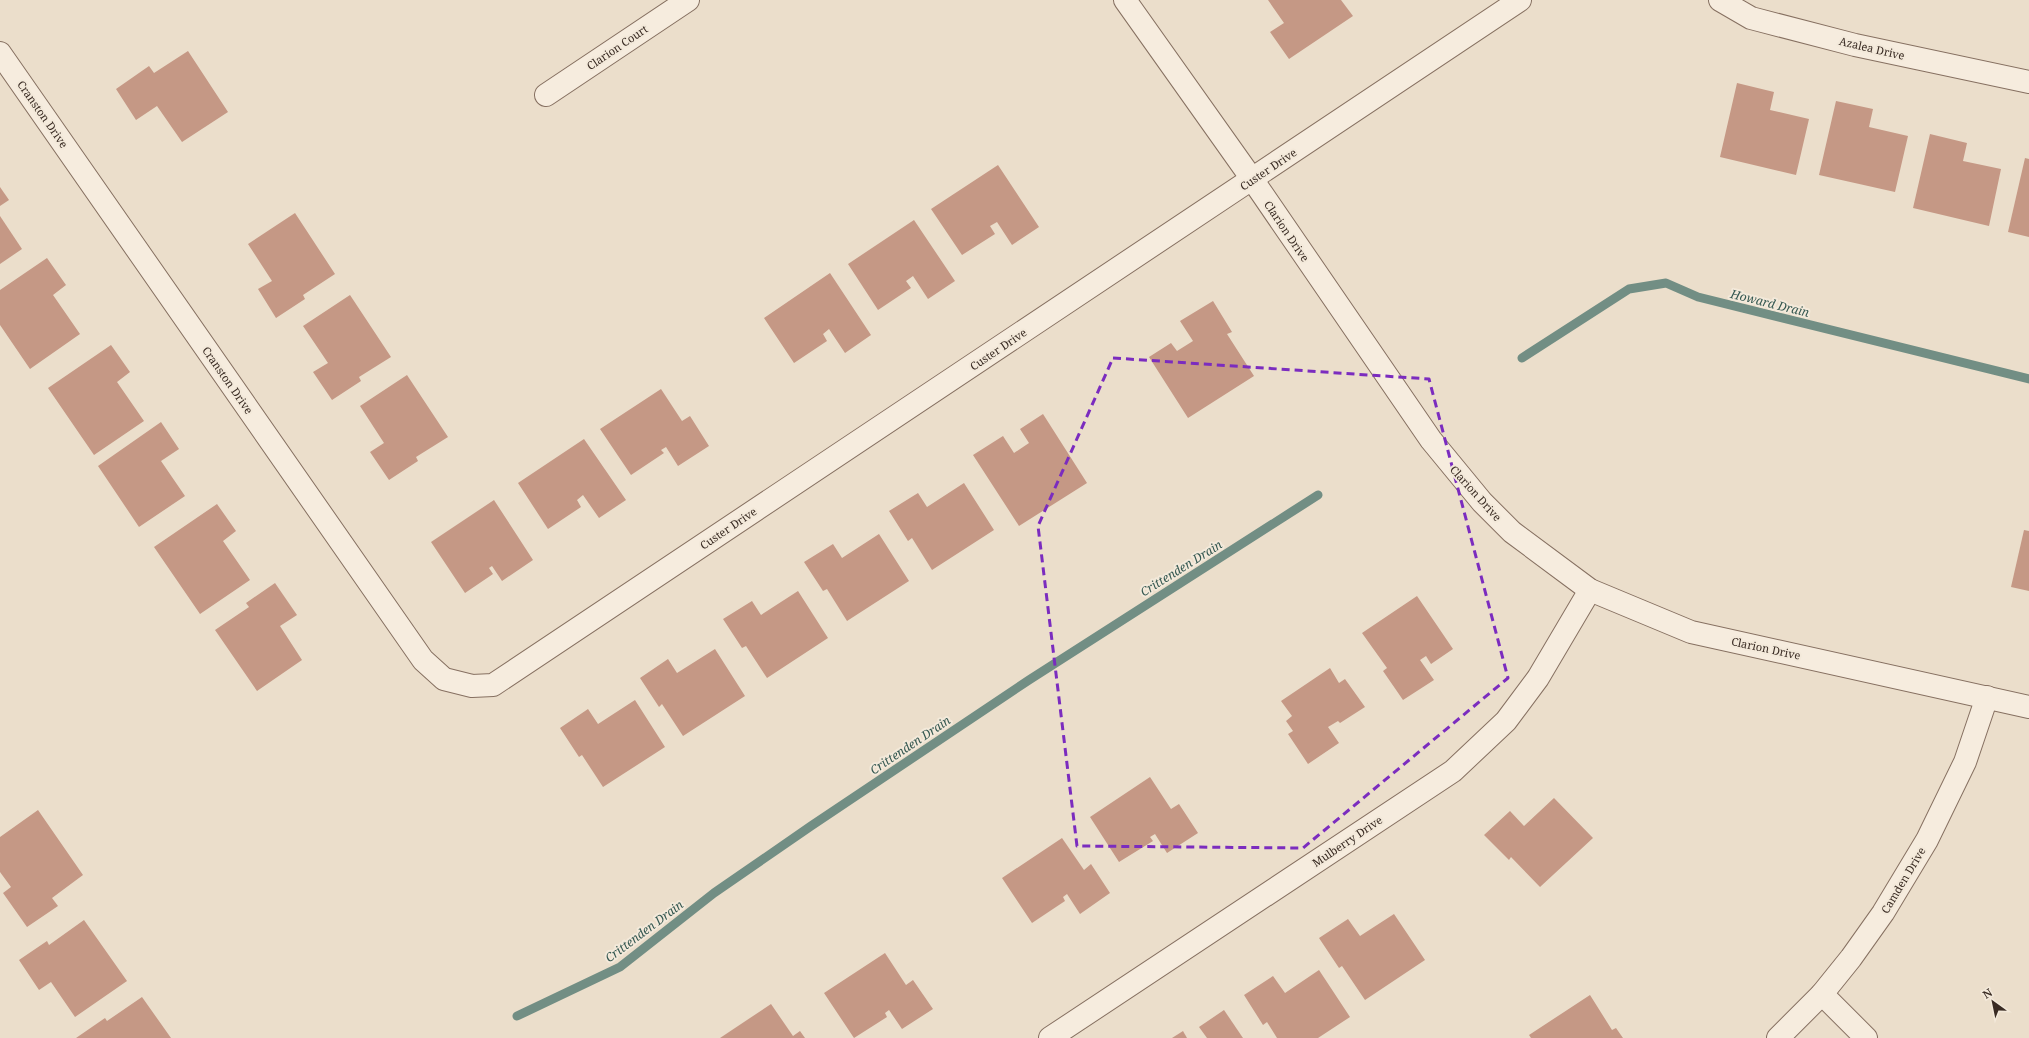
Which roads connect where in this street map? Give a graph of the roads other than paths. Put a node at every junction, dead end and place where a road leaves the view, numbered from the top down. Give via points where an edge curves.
1 (688, 0) edge
2 (1125, 0) edge
3 (1520, 0) edge
4 (1720, 0) edge
5 (0, 53) edge
6 (2029, 82) edge
7 (546, 95) dead end
8 (1252, 179) junction
9 (1590, 590) junction
10 (472, 686) joint
11 (1986, 697) junction
12 (2029, 707) edge
13 (1822, 994) junction
14 (1050, 1038) edge
15 (1778, 1038) edge
16 (1866, 1038) edge

1 - 7 street, Clarion Court
2 - 8 street, Clarion Drive
3 - 8 street, Custer Drive
4 - 6 street, Azalea Drive via 1750,18 1855,45
5 - 10 street, Cranston Drive via 423,660 444,679
8 - 9 street, Clarion Drive via 1440,452 1482,502 1512,532
8 - 10 street, Custer Drive via 493,685
9 - 11 street, Clarion Drive via 1690,632
9 - 14 street, Mulberry Drive via 1534,684 1506,721 1453,771
11 - 12 street, Clarion Drive
11 - 13 street, Camden Drive via 1965,762 1927,840 1883,913
13 - 15 street, Camden Drive
13 - 16 street

